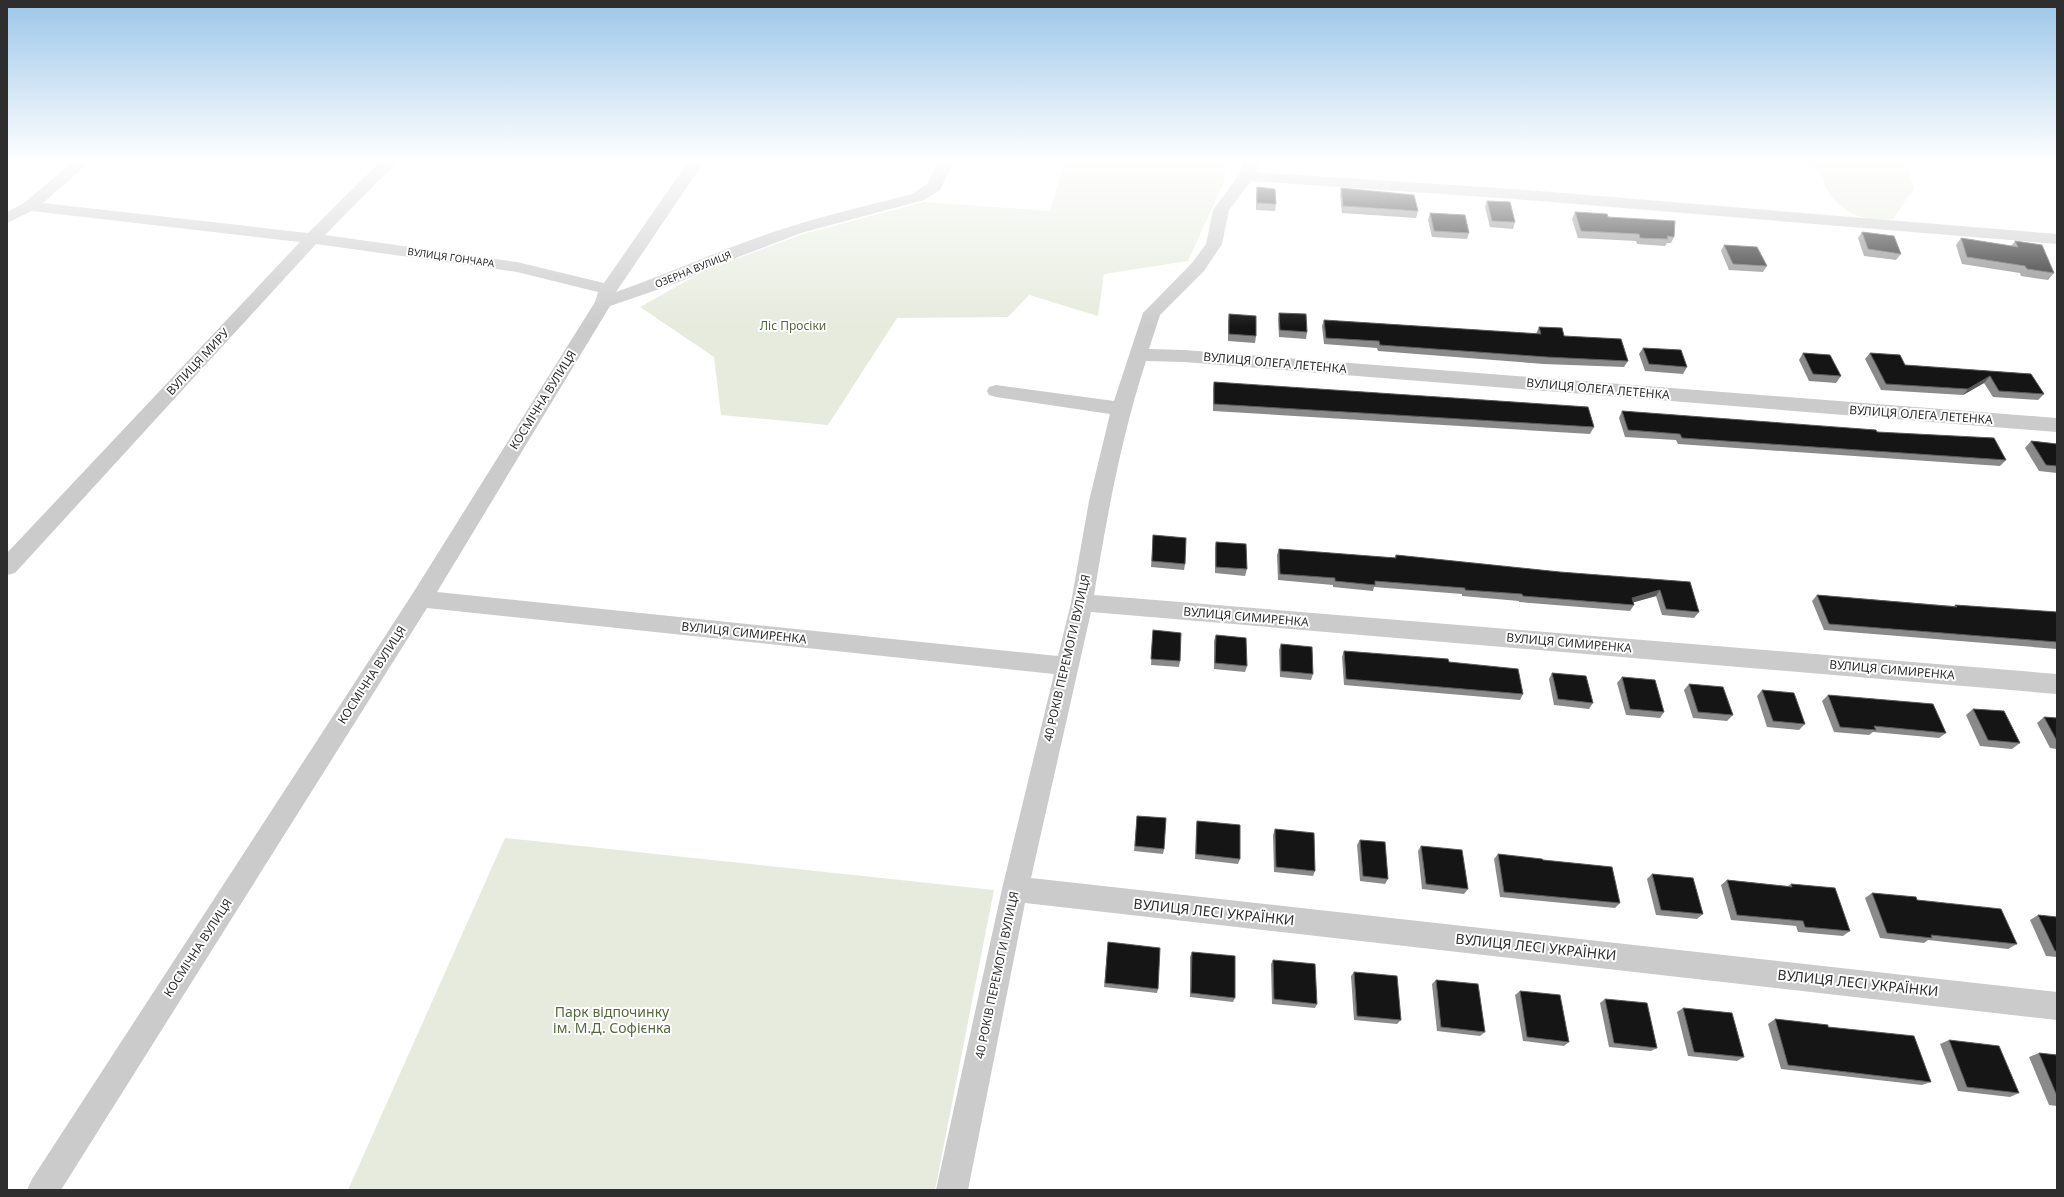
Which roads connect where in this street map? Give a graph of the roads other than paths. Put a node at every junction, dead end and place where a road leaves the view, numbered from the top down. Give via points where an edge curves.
1 (108, 215) edge
2 (335, 215) edge
3 (660, 215) edge
4 (851, 215) edge
5 (1220, 215) edge
6 (1766, 215) edge
7 (312, 238) junction
8 (2057, 239) edge
9 (606, 296) junction
10 (1138, 355) junction
11 (996, 391) dead end
12 (1121, 409) junction
13 (2057, 425) edge
14 (7, 567) edge
15 (421, 600) junction
16 (1082, 603) junction
17 (1066, 666) junction
18 (2057, 684) edge
19 (1015, 889) junction
20 (2057, 1006) edge
21 (43, 1190) edge
22 (952, 1190) edge

1 - 7 street, ВУЛИЦЯ ГОНЧАРА
2 - 7 street, ВУЛИЦЯ МИРУ
3 - 9 street, КОСМІЧНА ВУЛИЦЯ
4 - 9 street, ОЗЕРНА ВУЛИЦЯ via 794,230 671,279
5 - 10 street, 40 РОКІВ ПЕРЕМОГИ ВУЛИЦЯ via 1214,244 1198,267 1152,313
6 - 8 street
7 - 9 street, ВУЛИЦЯ ГОНЧАРА via 517,267
7 - 14 street, ВУЛИЦЯ МИРУ
9 - 15 street, КОСМІЧНА ВУЛИЦЯ
10 - 12 street, 40 РОКІВ ПЕРЕМОГИ ВУЛИЦЯ
10 - 13 street, ВУЛИЦЯ ОЛЕГА ЛЕТЕНКА via 1191,357
11 - 12 street
12 - 16 street, 40 РОКІВ ПЕРЕМОГИ ВУЛИЦЯ via 1099,501
15 - 17 street, ВУЛИЦЯ СИМИРЕНКА
15 - 21 street, КОСМІЧНА ВУЛИЦЯ
16 - 17 street, 40 РОКІВ ПЕРЕМОГИ ВУЛИЦЯ
16 - 18 street, ВУЛИЦЯ СИМИРЕНКА
17 - 19 street, 40 РОКІВ ПЕРЕМОГИ ВУЛИЦЯ
19 - 20 street, ВУЛИЦЯ ЛЕСІ УКРАЇНКИ
19 - 22 street, 40 РОКІВ ПЕРЕМОГИ ВУЛИЦЯ

